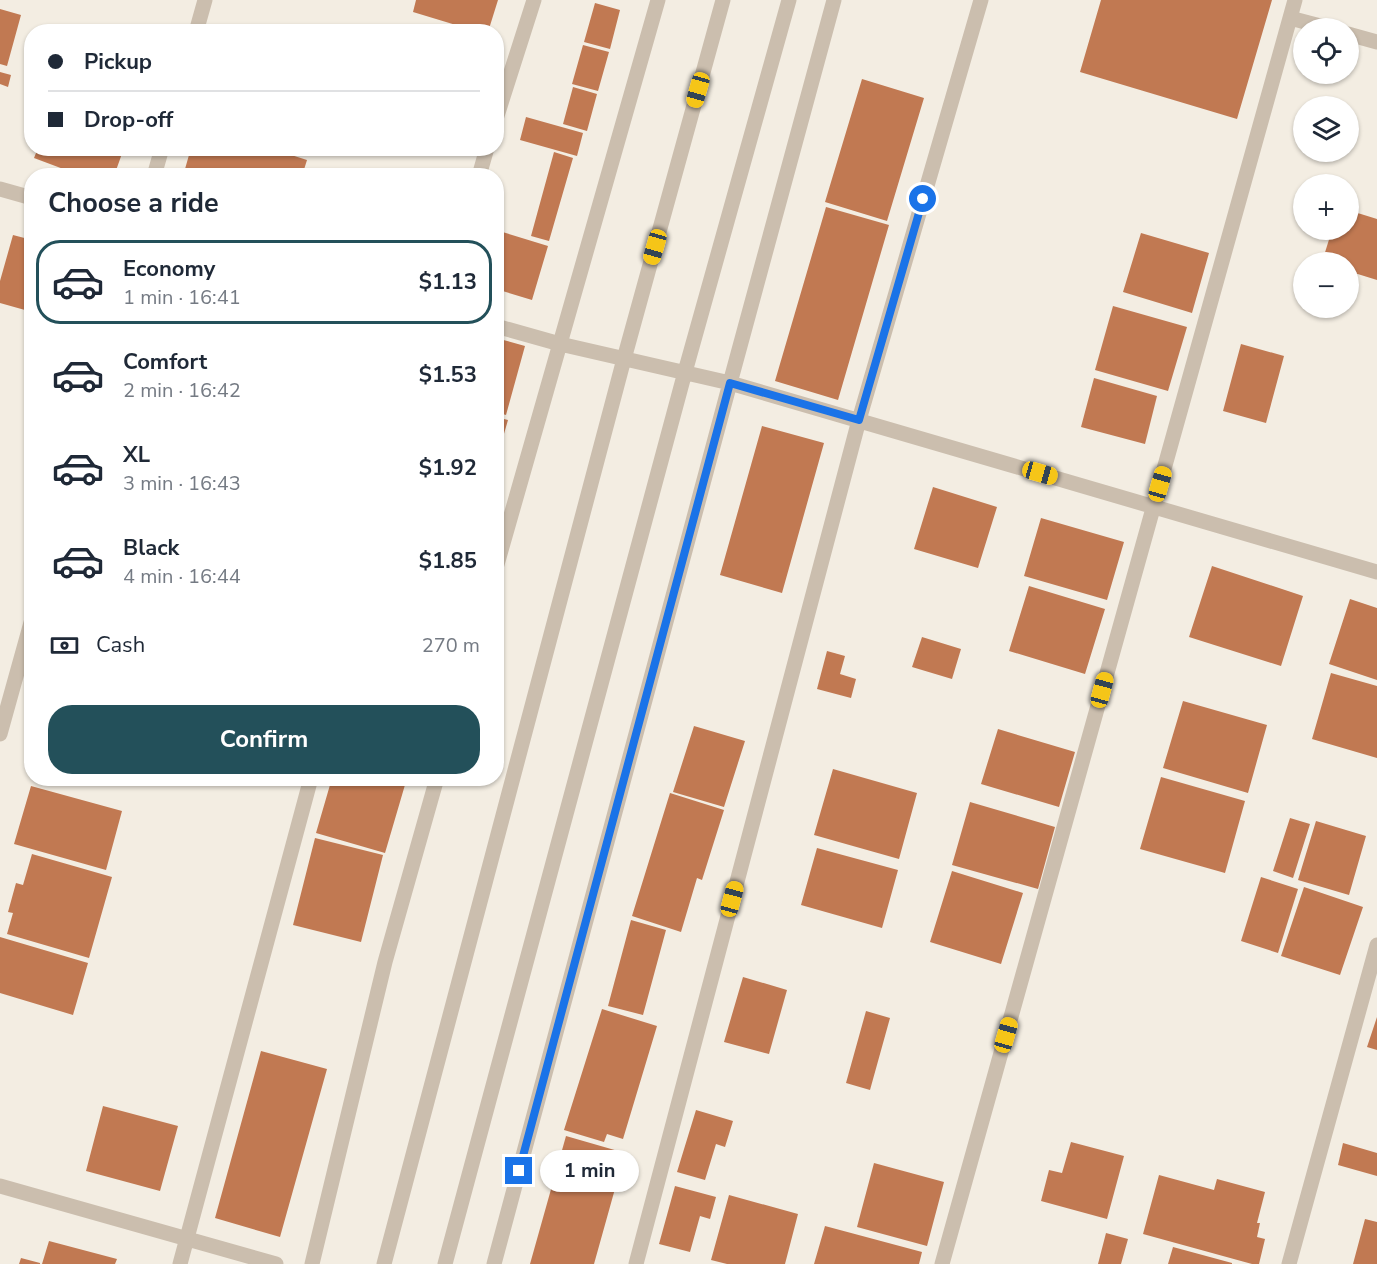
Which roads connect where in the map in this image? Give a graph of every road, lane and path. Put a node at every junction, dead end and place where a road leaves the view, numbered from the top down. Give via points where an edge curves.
1 (205, 0) edge
2 (534, 0) edge
3 (658, 0) edge
4 (723, 0) edge
5 (789, 0) edge
6 (834, 0) edge
7 (981, 0) edge
8 (1295, 0) edge
9 (1290, 18) junction
10 (1293, 19) edge
11 (198, 24) edge
12 (1359, 37) edge
13 (1377, 42) edge
14 (504, 94) edge
15 (0, 189) edge
16 (24, 196) edge
17 (504, 328) edge
18 (560, 344) junction
19 (624, 359) junction
20 (685, 372) junction
21 (730, 383) junction
22 (859, 420) junction
23 (1154, 507) junction
24 (504, 540) edge
25 (1377, 572) edge
26 (24, 648) edge
27 (0, 734) edge
28 (309, 786) edge
29 (435, 786) edge
30 (1377, 945) edge
31 (0, 1186) edge
32 (187, 1239) junction
33 (180, 1264) edge
34 (276, 1264) edge
35 (312, 1264) edge
36 (384, 1264) edge
37 (445, 1264) edge
38 (494, 1264) edge
39 (636, 1264) edge
40 (942, 1264) edge
41 (1289, 1264) edge

1 - 11 street
2 - 14 street
3 - 18 street
4 - 19 street
5 - 20 street
6 - 21 street
7 - 22 street
8 - 9 street
9 - 10 street
9 - 23 street
12 - 13 street
15 - 16 street
17 - 18 street
18 - 19 street
18 - 24 street
19 - 20 street
19 - 36 street
20 - 21 street
20 - 37 street
21 - 22 street
21 - 38 street
22 - 23 street
22 - 39 street
23 - 25 street
23 - 40 street
26 - 27 street
28 - 32 street
29 - 35 street via 385,962
30 - 41 street
31 - 32 street
32 - 33 street
32 - 34 street

